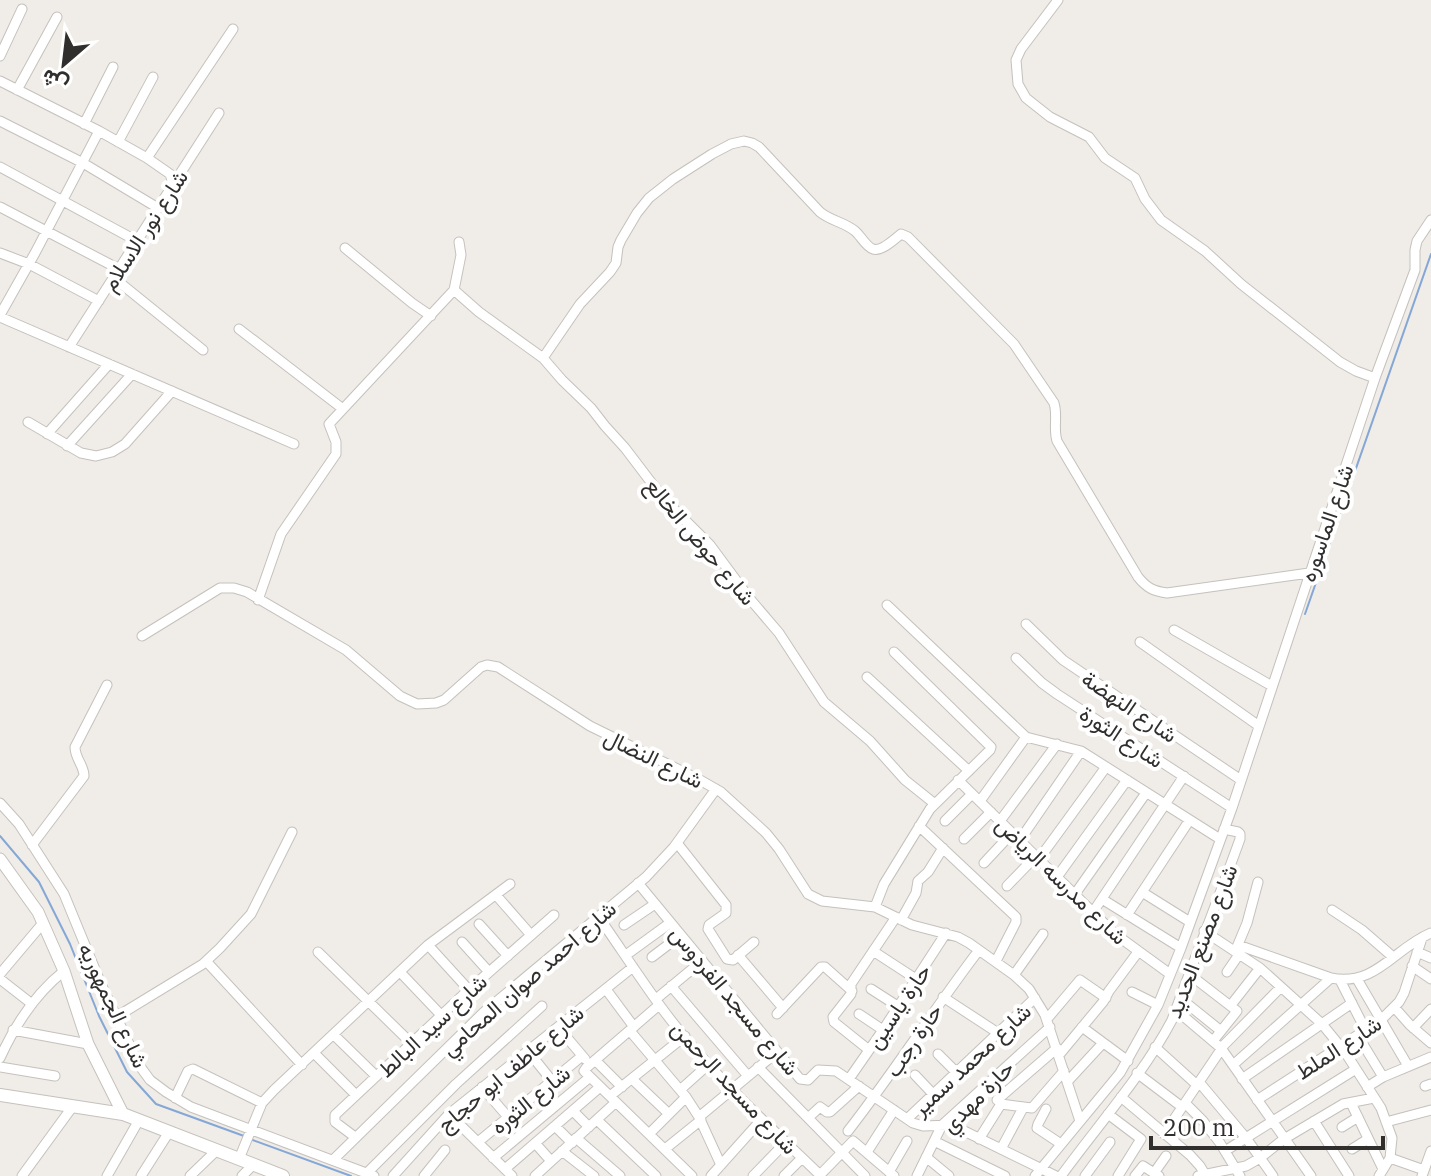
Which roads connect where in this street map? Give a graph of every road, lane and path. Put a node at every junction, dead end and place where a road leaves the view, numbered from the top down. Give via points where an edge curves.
1 (1058, 0) edge
2 (22, 9) dead end
3 (57, 17) dead end
4 (233, 29) dead end
5 (0, 56) edge
6 (113, 67) dead end
7 (153, 77) dead end
8 (0, 81) edge
9 (17, 90) junction
10 (219, 113) dead end
11 (0, 121) edge
12 (84, 124) junction
13 (99, 131) junction
14 (118, 142) junction
15 (147, 158) junction
16 (83, 163) junction
17 (0, 167) edge
18 (173, 184) junction
19 (63, 200) junction
20 (0, 207) edge
21 (158, 208) junction
22 (1431, 220) edge
23 (46, 230) junction
24 (137, 241) junction
25 (459, 242) dead end
26 (345, 248) dead end
27 (0, 253) edge
28 (29, 264) junction
29 (116, 274) junction
30 (454, 290) junction
31 (99, 301) junction
32 (0, 316) edge
33 (431, 316) junction
34 (239, 329) dead end
35 (69, 347) junction
36 (203, 350) dead end
37 (543, 358) junction
38 (109, 364) junction
39 (132, 374) junction
40 (1375, 378) junction
41 (172, 391) junction
42 (343, 409) junction
43 (28, 422) dead end
44 (47, 434) junction
45 (294, 444) dead end
46 (67, 446) junction
47 (1309, 573) junction
48 (258, 600) junction
49 (887, 605) dead end
50 (1026, 624) dead end
51 (1174, 630) dead end
52 (142, 636) dead end
53 (1140, 642) dead end
54 (894, 652) dead end
55 (1016, 658) dead end
56 (867, 677) dead end
57 (107, 685) dead end
58 (1272, 686) junction
59 (1259, 726) junction
60 (1026, 737) junction
61 (1057, 744) junction
62 (1081, 751) junction
63 (1106, 767) junction
64 (969, 771) junction
65 (1184, 776) junction
66 (958, 780) junction
67 (1127, 780) junction
68 (1241, 780) junction
69 (716, 789) junction
70 (1146, 793) junction
71 (976, 798) junction
72 (0, 803) edge
73 (935, 804) junction
74 (1166, 805) junction
75 (1232, 808) junction
76 (991, 812) junction
77 (945, 821) dead end
78 (1000, 821) junction
79 (1189, 821) junction
80 (919, 826) junction
81 (1224, 829) junction
82 (292, 832) dead end
83 (1016, 836) junction
84 (964, 839) dead end
85 (1220, 839) junction
86 (677, 843) junction
87 (32, 845) junction
88 (943, 848) junction
89 (1038, 858) junction
90 (0, 859) edge
91 (984, 863) dead end
92 (1057, 877) junction
93 (1258, 882) dead end
94 (638, 883) junction
95 (510, 884) dead end
96 (1007, 886) dead end
97 (1142, 892) junction
98 (1075, 894) junction
99 (496, 895) junction
100 (1102, 899) junction
101 (655, 904) junction
102 (875, 907) junction
103 (1332, 910) dead end
104 (1093, 912) junction
105 (554, 915) dead end
106 (1127, 915) junction
107 (598, 916) junction
108 (899, 918) junction
109 (1190, 922) junction
110 (43, 923) junction
111 (670, 923) junction
112 (479, 924) dead end
113 (624, 925) dead end
114 (1204, 931) junction
115 (946, 933) junction
116 (1043, 934) dead end
117 (531, 935) junction
118 (681, 935) junction
119 (1426, 936) edge
120 (462, 942) dead end
121 (754, 942) dead end
122 (428, 945) junction
123 (1181, 948) junction
124 (1238, 949) junction
125 (979, 950) junction
126 (873, 951) junction
127 (318, 952) dead end
128 (1138, 952) junction
129 (1417, 952) junction
130 (626, 955) junction
131 (738, 955) junction
132 (508, 956) junction
133 (652, 957) dead end
134 (1393, 957) junction
135 (1431, 958) edge
136 (206, 961) junction
137 (702, 961) junction
138 (996, 961) junction
139 (1412, 966) junction
140 (633, 967) junction
141 (1260, 968) junction
142 (64, 971) junction
143 (400, 972) junction
144 (489, 972) junction
145 (1227, 972) dead end
146 (1170, 974) junction
147 (1189, 974) junction
148 (1014, 975) junction
149 (0, 976) edge
150 (916, 979) junction
151 (1336, 979) junction
152 (1357, 979) junction
153 (1431, 979) edge
154 (671, 986) junction
155 (1281, 987) junction
156 (871, 989) dead end
157 (469, 990) junction
158 (852, 991) junction
159 (608, 992) dead end
160 (1132, 992) dead end
161 (943, 997) junction
162 (1035, 998) junction
163 (1106, 998) junction
164 (1180, 998) junction
165 (369, 1002) junction
166 (658, 1002) junction
167 (1352, 1003) junction
168 (32, 1004) junction
169 (1158, 1005) junction
170 (1231, 1005) junction
171 (1301, 1005) junction
172 (542, 1006) dead end
173 (899, 1007) junction
174 (1394, 1007) junction
175 (1431, 1009) edge
176 (1176, 1010) junction
177 (859, 1014) dead end
178 (441, 1015) junction
179 (116, 1017) junction
180 (1381, 1020) junction
181 (1048, 1023) junction
182 (1322, 1024) junction
183 (558, 1027) junction
184 (1082, 1027) junction
185 (1413, 1028) junction
186 (632, 1029) junction
187 (13, 1030) junction
188 (883, 1030) junction
189 (1221, 1031) junction
190 (998, 1033) junction
191 (1362, 1033) junction
192 (334, 1035) junction
193 (685, 1036) junction
194 (1213, 1041) junction
195 (411, 1043) junction
196 (1103, 1043) junction
197 (1431, 1043) edge
198 (88, 1044) junction
199 (1155, 1047) junction
200 (1341, 1047) junction
201 (1221, 1048) junction
202 (869, 1050) junction
203 (528, 1051) junction
204 (777, 1052) junction
205 (1058, 1052) junction
206 (314, 1053) junction
207 (938, 1054) dead end
208 (582, 1056) junction
209 (1431, 1057) edge
210 (0, 1058) edge
211 (655, 1061) junction
212 (1128, 1061) junction
213 (709, 1064) junction
214 (302, 1065) junction
215 (1233, 1065) junction
216 (1408, 1066) junction
217 (0, 1067) edge
218 (758, 1067) junction
219 (590, 1068) junction
220 (1356, 1069) junction
221 (1064, 1071) junction
222 (956, 1072) junction
223 (1137, 1073) junction
224 (915, 1075) dead end
225 (55, 1076) dead end
226 (376, 1076) junction
227 (748, 1076) junction
228 (1383, 1077) junction
229 (632, 1079) junction
230 (849, 1079) junction
231 (1242, 1079) junction
232 (552, 1081) junction
233 (1067, 1082) junction
234 (1198, 1083) junction
235 (859, 1086) junction
236 (482, 1087) junction
237 (600, 1087) junction
238 (622, 1087) junction
239 (1367, 1087) junction
240 (732, 1090) junction
241 (683, 1094) junction
242 (933, 1094) junction
243 (0, 1095) edge
244 (356, 1095) junction
245 (875, 1097) junction
246 (1121, 1097) junction
247 (175, 1098) junction
248 (1374, 1098) junction
249 (613, 1099) junction
250 (997, 1100) dead end
251 (1257, 1100) junction
252 (262, 1103) junction
253 (1351, 1103) junction
254 (1184, 1105) junction
255 (73, 1106) junction
256 (1023, 1108) junction
257 (1046, 1109) dead end
258 (894, 1110) junction
259 (1431, 1110) edge
260 (573, 1111) junction
261 (123, 1114) junction
262 (449, 1114) junction
263 (669, 1114) junction
264 (1108, 1114) junction
265 (508, 1117) junction
266 (1358, 1117) junction
267 (700, 1118) junction
268 (808, 1118) junction
269 (762, 1119) junction
270 (907, 1119) junction
271 (139, 1120) junction
272 (1080, 1121) junction
273 (1314, 1121) junction
274 (1272, 1122) junction
275 (1386, 1122) junction
276 (593, 1123) junction
277 (942, 1125) junction
278 (555, 1126) junction
279 (1342, 1127) dead end
280 (848, 1131) dead end
281 (169, 1132) junction
282 (250, 1132) junction
283 (649, 1134) junction
284 (1164, 1134) junction
285 (355, 1137) junction
286 (1246, 1138) junction
287 (979, 1139) junction
288 (1284, 1139) junction
289 (1368, 1139) junction
290 (574, 1140) junction
291 (907, 1141) dead end
292 (934, 1141) junction
293 (478, 1142) junction
294 (786, 1142) junction
295 (1110, 1142) dead end
296 (535, 1143) junction
297 (1061, 1144) junction
298 (665, 1149) junction
299 (1001, 1149) junction
300 (1352, 1149) dead end
301 (217, 1150) junction
302 (445, 1150) dead end
303 (562, 1151) junction
304 (1225, 1151) junction
305 (1431, 1151) edge
306 (842, 1152) junction
307 (867, 1152) junction
308 (240, 1156) junction
309 (1166, 1156) dead end
310 (926, 1157) junction
311 (493, 1158) junction
312 (802, 1158) junction
313 (1260, 1158) junction
314 (1390, 1158) junction
315 (333, 1160) junction
316 (551, 1161) junction
317 (253, 1165) junction
318 (721, 1165) junction
319 (1241, 1171) edge
320 (508, 1172) edge
321 (1038, 1172) edge
322 (1381, 1172) edge
323 (538, 1173) edge
324 (992, 1173) edge
325 (1423, 1173) edge
326 (892, 1174) edge
327 (1156, 1174) edge
328 (371, 1175) edge
329 (1203, 1175) edge
330 (22, 1176) edge
331 (107, 1176) edge
332 (141, 1176) edge
333 (190, 1176) edge
334 (242, 1176) edge
335 (283, 1176) edge
336 (393, 1176) edge
337 (424, 1176) edge
338 (553, 1176) edge
339 (594, 1176) edge
340 (620, 1176) edge
341 (656, 1176) edge
342 (692, 1176) edge
343 (711, 1176) edge
344 (753, 1176) edge
345 (784, 1176) edge
346 (820, 1176) edge
347 (865, 1176) edge
348 (917, 1176) edge
349 (949, 1176) edge
350 (1005, 1176) edge
351 (1059, 1176) edge
352 (1085, 1176) edge
353 (1118, 1176) edge
354 (1135, 1176) edge
355 (1253, 1176) edge
356 (1273, 1176) edge
357 (1311, 1176) edge
358 (1349, 1176) edge

1 - 40 street via 1016,60 1018,84 1026,98 1085,135 1105,158 1132,175 1161,220 1340,362
2 - 5 street
3 - 9 street
4 - 15 street
6 - 12 street
7 - 14 street
8 - 9 street
9 - 12 street
10 - 18 street, شارع نور الاسلام
11 - 16 street
12 - 13 street
13 - 14 street
13 - 16 street
14 - 15 street
15 - 18 street via 170,174
16 - 19 street
16 - 21 street
17 - 19 street
18 - 21 street, شارع نور الاسلام
19 - 23 street
19 - 24 street
20 - 23 street
21 - 24 street, شارع نور الاسلام
22 - 40 street, شارع الماسوره via 1417,241 1415,270
23 - 28 street
23 - 29 street
24 - 29 street, شارع نور الاسلام
25 - 30 street
26 - 33 street
27 - 28 street
28 - 31 street
28 - 32 street
29 - 31 street, شارع نور الاسلام
29 - 36 street
30 - 33 street
30 - 37 street, شارع حوض الخالع
31 - 35 street, شارع نور الاسلام
32 - 35 street
33 - 42 street
34 - 42 street
35 - 38 street
37 - 47 street via 616,263 621,240 649,198 712,154 731,144 752,143 820,212 855,231 873,249 901,234 908,237 1014,344 1054,403 1057,441 1146,587 1167,593
37 - 73 street, شارع حوض الخالع via 710,545 779,633 824,702
38 - 39 street
38 - 44 street
39 - 41 street
39 - 46 street
40 - 47 street, شارع الماسوره
41 - 45 street
41 - 46 street via 112,452 96,456
42 - 48 street via 329,424 336,454 281,534
43 - 44 street
44 - 46 street
47 - 58 street, شارع الماسوره
48 - 52 street, شارع النضال via 247,592 220,588
48 - 69 street, شارع النضال via 346,650 408,701 436,703 481,667 493,665 590,726
49 - 60 street
50 - 68 street, شارع النهضة via 1063,660
51 - 58 street
53 - 59 street
54 - 64 street via 990,746
55 - 65 street, شارع الثورة via 1057,694
56 - 64 street
57 - 87 street via 75,747 84,776
58 - 59 street, شارع الماسوره
59 - 68 street, شارع الماسوره
60 - 61 street
60 - 71 street
61 - 62 street
61 - 78 street
62 - 63 street
62 - 83 street
63 - 67 street
63 - 89 street
64 - 66 street
65 - 74 street
65 - 75 street, شارع الثورة
66 - 71 street, شارع مدرسه الرياض
66 - 73 street
67 - 70 street
67 - 92 street
68 - 75 street, شارع الماسوره
69 - 86 street, شارع احمد صوان المحامي
69 - 102 street, شارع النضال via 766,833 808,894 822,901
70 - 74 street
70 - 98 street
71 - 76 street, شارع مدرسه الرياض
71 - 77 street
72 - 87 street, شارع الجمهوريه
73 - 80 street
74 - 79 street
74 - 100 street
75 - 81 street, شارع الماسوره
76 - 78 street, شارع مدرسه الرياض
76 - 84 street
78 - 83 street, شارع مدرسه الرياض
79 - 85 street
79 - 97 street
80 - 88 street
80 - 102 street
81 - 85 street, شارع الماسوره
81 - 114 street, شارع مصنع الحديد via 1238,832 1240,839
82 - 136 street via 251,914
83 - 89 street, شارع مدرسه الرياض
83 - 91 street
85 - 109 street, شارع الماسوره
86 - 94 street, شارع احمد صوان المحامي
86 - 131 street via 727,907 708,931 727,959
87 - 179 street, شارع الجمهوريه via 64,894
88 - 108 street
88 - 138 street via 1016,917
89 - 92 street, شارع مدرسه الرياض
89 - 96 street
90 - 110 street, شارع الجمهوريه
92 - 98 street, شارع مدرسه الرياض
93 - 124 street
94 - 101 street, شارع مسجد الفردوس
94 - 107 street, شارع احمد صوان المحامي
95 - 99 street
97 - 106 street
97 - 109 street
98 - 104 street, شارع مدرسه الرياض
99 - 117 street
99 - 122 street
100 - 104 street
100 - 106 street
101 - 111 street, شارع مسجد الفردوس
101 - 113 street
102 - 108 street, شارع النضال
103 - 134 street
104 - 128 street, شارع مدرسه الرياض
105 - 117 street, شارع سيد البالط
106 - 123 street
107 - 130 street, شارع مسجد الرحمن
107 - 285 street, شارع احمد صوان المحامي via 484,1012
108 - 115 street, شارع النضال
108 - 126 street
109 - 123 street, شارع الماسوره
110 - 142 street, شارع الجمهوريه
110 - 149 street
111 - 118 street, شارع مسجد الفردوس
111 - 130 street
112 - 132 street
114 - 124 street
114 - 147 street, شارع مصنع الحديد
115 - 125 street, شارع النضال
115 - 150 street, حارة ياسين
116 - 148 street
117 - 132 street, شارع سيد البالط
118 - 133 street
118 - 137 street, شارع مسجد الفردوس
119 - 129 street, شارع الملط
119 - 134 street
120 - 144 street
121 - 131 street
122 - 143 street
122 - 157 street
123 - 146 street, شارع الماسوره
124 - 141 street
124 - 145 street
124 - 151 street
125 - 138 street, شارع النضال
125 - 161 street, حارة رجب
126 - 150 street
126 - 158 street via 851,984
127 - 165 street
128 - 146 street, شارع مدرسه الرياض
128 - 163 street
129 - 135 street
129 - 139 street, شارع الملط
130 - 140 street, شارع مسجد الرحمن
131 - 158 street via 780,1011 823,966
132 - 144 street, شارع سيد البالط
134 - 152 street
136 - 179 street
136 - 214 street
137 - 154 street
137 - 204 street, شارع مسجد الفردوس
138 - 148 street, شارع النضال
139 - 153 street
139 - 174 street, شارع الملط
140 - 166 street, شارع مسجد الرحمن
140 - 183 street, شارع عاطف ابو حجاج
141 - 155 street
141 - 170 street
142 - 168 street
142 - 198 street, شارع الجمهوريه
143 - 165 street
143 - 178 street
144 - 157 street, شارع سيد البالط
146 - 169 street, شارع الماسوره
147 - 164 street, شارع مصنع الحديد
147 - 170 street
148 - 162 street, شارع النضال
149 - 168 street
150 - 173 street, حارة ياسين
151 - 152 street
151 - 167 street
151 - 171 street
152 - 180 street
154 - 166 street
154 - 227 street
155 - 171 street
155 - 201 street
156 - 173 street
157 - 178 street, شارع سيد البالط
158 - 202 street via 833,1020
159 - 186 street
160 - 169 street
161 - 190 street
161 - 245 street, حارة رجب
162 - 181 street, شارع النضال
162 - 190 street, شارع محمد سمير
163 - 181 street, حارة مهدي via 1078,980
163 - 184 street
164 - 176 street, شارع مصنع الحديد
164 - 189 street
165 - 192 street
165 - 195 street
166 - 186 street
166 - 193 street, شارع مسجد الرحمن
167 - 182 street
167 - 191 street
168 - 187 street
169 - 212 street, شارع الماسوره
170 - 189 street via 1237,1013
171 - 182 street
171 - 215 street
172 - 328 street via 456,1084
173 - 188 street, حارة ياسين
174 - 180 street, شارع الملط
174 - 185 street
175 - 185 street
176 - 194 street
176 - 199 street, شارع مصنع الحديد
177 - 188 street
178 - 195 street, شارع سيد البالط
179 - 247 street, شارع الجمهوريه via 150,1080
180 - 191 street, شارع الملط
180 - 216 street
181 - 205 street, شارع النضال
181 - 277 street, حارة مهدي
182 - 200 street
182 - 231 street
183 - 203 street, شارع عاطف ابو حجاج
183 - 208 street
184 - 196 street
184 - 205 street
185 - 197 street
186 - 211 street
186 - 219 street
187 - 198 street
187 - 210 street
188 - 202 street, حارة ياسين
189 - 194 street
190 - 222 street, شارع محمد سمير
191 - 200 street, شارع الملط
191 - 228 street
192 - 206 street
192 - 226 street
193 - 211 street
193 - 213 street, شارع مسجد الرحمن
194 - 201 street
195 - 226 street, شارع سيد البالط
196 - 212 street
196 - 233 street
198 - 261 street, شارع الجمهوريه
199 - 223 street, شارع مصنع الحديد
199 - 234 street
200 - 220 street
200 - 251 street, شارع الملط
201 - 215 street
201 - 234 street
202 - 230 street, حارة ياسين
203 - 232 street
203 - 236 street, شارع عاطف ابو حجاج
204 - 218 street
204 - 230 street, شارع مسجد الفردوس via 800,1079 827,1069
205 - 221 street, شارع النضال
205 - 250 street
206 - 214 street
206 - 244 street
207 - 222 street
208 - 219 street
208 - 232 street, شارع الثوره
209 - 216 street
211 - 229 street
211 - 241 street
212 - 272 street, شارع الماسوره
213 - 240 street, شارع مسجد الرحمن
213 - 241 street
214 - 252 street
215 - 231 street
216 - 228 street
217 - 225 street
218 - 227 street
218 - 268 street
219 - 237 street
219 - 238 street
219 - 311 street
220 - 239 street
220 - 274 street
221 - 233 street, شارع النضال
221 - 256 street via 1033,1107
222 - 242 street, شارع محمد سمير
223 - 246 street, شارع مصنع الحديد
223 - 254 street
224 - 242 street
226 - 244 street, شارع سيد البالط
227 - 240 street
228 - 239 street
229 - 238 street
229 - 263 street
230 - 235 street, شارع مسجد الفردوس
231 - 251 street
232 - 265 street, شارع الثوره
233 - 272 street, شارع النضال
234 - 254 street
234 - 286 street
235 - 245 street, شارع مسجد الفردوس
235 - 268 street via 832,1111 820,1107
236 - 262 street, شارع عاطف ابو حجاج
236 - 265 street
237 - 249 street
237 - 260 street
238 - 249 street
239 - 248 street
240 - 267 street
240 - 269 street, شارع مسجد الرحمن
241 - 263 street
241 - 267 street
242 - 270 street, شارع محمد سمير
243 - 255 main road
244 - 285 street, شارع سيد البالط via 334,1117
245 - 258 street, شارع مسجد الفردوس
245 - 280 street, حارة رجب
246 - 264 street, شارع مصنع الحديد
246 - 284 street
247 - 252 street via 193,1069
247 - 282 street, شارع الجمهوريه
248 - 253 street
248 - 275 street
249 - 276 street
249 - 283 street
251 - 274 street
252 - 282 street
253 - 266 street
253 - 273 street
254 - 284 street
254 - 304 street
255 - 261 main road
255 - 330 street
256 - 287 street via 1001,1104
256 - 299 street
257 - 297 street via 1037,1128
258 - 270 street, شارع مسجد الفردوس
258 - 307 street
259 - 275 street
260 - 276 street
260 - 278 street
261 - 271 main road
262 - 293 street
262 - 336 street, شارع عاطف ابو حجاج
263 - 283 street
264 - 351 street, شارع مصنع الحديد
264 - 353 street via 1141,1139
265 - 293 street, شارع الثوره
266 - 279 street
266 - 289 street
267 - 298 street
267 - 318 street
268 - 306 street
269 - 294 street, شارع مسجد الرحمن
269 - 318 street
270 - 277 street, شارع مسجد الفردوس via 923,1126
271 - 281 main road
271 - 331 street
272 - 297 street, شارع الماسوره
273 - 288 street
273 - 358 street
274 - 286 street
274 - 288 street
275 - 314 street via 1392,1138
276 - 290 street
276 - 341 street
277 - 287 street, شارع مسجد الفردوس
277 - 292 street, حارة مهدي
278 - 290 street
278 - 296 street
281 - 301 main road
281 - 332 street
282 - 308 street
282 - 315 street, شارع الجمهوريه
283 - 298 street
284 - 329 street via 1190,1155
285 - 315 street, شارع احمد صوان المحامي
286 - 304 street
286 - 313 street
287 - 299 street, شارع مسجد الفردوس
288 - 313 street
288 - 357 street
289 - 300 street
289 - 322 street
290 - 303 street
290 - 340 street
291 - 326 street
292 - 310 street, حارة مهدي
292 - 324 street
293 - 311 street
294 - 312 street, شارع مسجد الرحمن
294 - 344 street
295 - 352 street
296 - 316 street
296 - 320 street
297 - 321 street, شارع الماسوره
298 - 342 street
299 - 321 street, شارع مسجد الفردوس
301 - 308 main road
301 - 333 street
302 - 337 street
303 - 316 street
303 - 339 street
304 - 319 street
305 - 325 street
306 - 307 street via 853,1141
306 - 346 street
306 - 347 street
307 - 326 street
308 - 317 main road
309 - 327 street
310 - 348 street, حارة مهدي
310 - 349 street
311 - 320 street
312 - 345 street
312 - 346 street, شارع مسجد الرحمن
313 - 319 street
313 - 356 street
314 - 322 street
314 - 325 street
315 - 328 street, شارع الجمهوريه
316 - 323 street
317 - 334 street
317 - 335 main road
318 - 343 street
319 - 329 street
319 - 355 street
321 - 351 street, شارع مسجد الفردوس
323 - 338 street
324 - 350 street
327 - 354 street via 1142,1166

